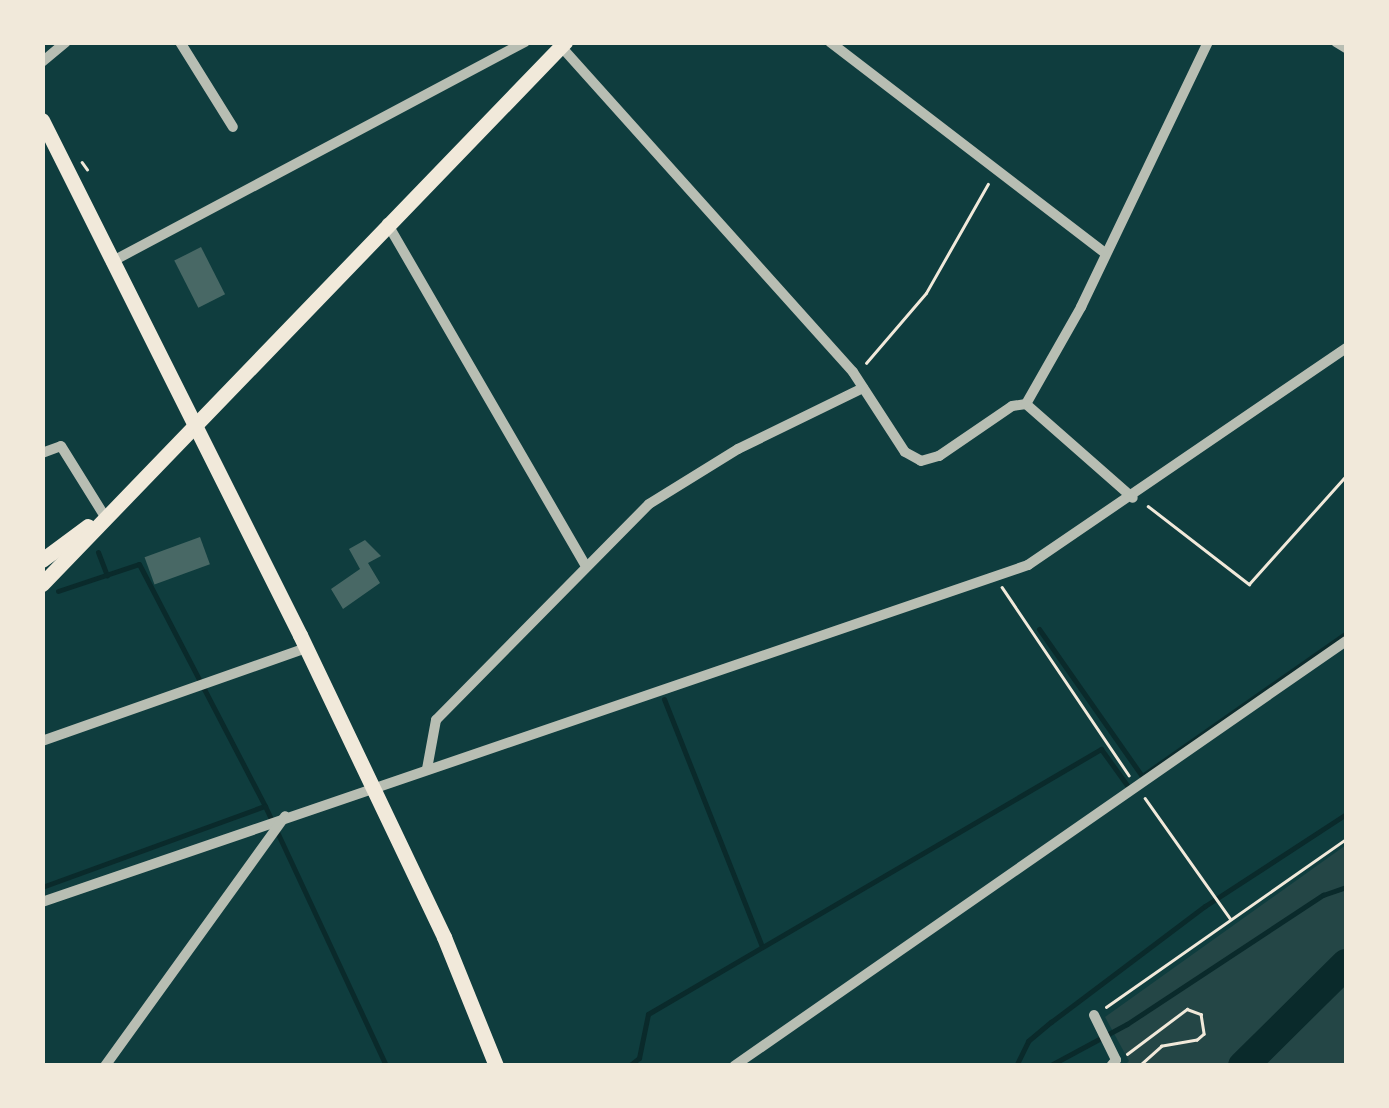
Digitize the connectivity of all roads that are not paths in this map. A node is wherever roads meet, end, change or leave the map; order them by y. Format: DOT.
graph roads {
  1 [pos="66,42"];
  2 [pos="180,42"];
  3 [pos="525,42"];
  4 [pos="830,42"];
  5 [pos="1208,42"];
  6 [pos="1336,42"];
  7 [pos="561,44"];
  8 [pos="1346,48"];
  9 [pos="42,62"];
  10 [pos="42,120"];
  11 [pos="233,127"];
  12 [pos="387,222"];
  13 [pos="1104,252"];
  14 [pos="110,262"];
  15 [pos="1346,348"];
  16 [pos="864,388"];
  17 [pos="1026,404"];
  18 [pos="193,424"];
  19 [pos="42,453"];
  20 [pos="1135,498"];
  21 [pos="104,515"];
  22 [pos="42,560"];
  23 [pos="586,566"];
  24 [pos="42,584"];
  25 [pos="1346,641"];
  26 [pos="306,648"];
  27 [pos="42,741"];
  28 [pos="427,769"];
  29 [pos="370,787"];
  30 [pos="286,816"];
  31 [pos="42,902"];
  32 [pos="1095,1018"];
  33 [pos="1115,1060"];
  34 [pos="105,1066"];
  35 [pos="496,1066"];
  36 [pos="734,1066"];
  1 -- 9 [label="street"];
  2 -- 11 [label="street"];
  3 -- 14 [label="street"];
  4 -- 13 [label="street"];
  5 -- 13 [label="street"];
  6 -- 8 [label="street"];
  7 -- 12 [label="main road"];
  7 -- 16 [label="street"];
  10 -- 14 [label="main road"];
  12 -- 18 [label="main road"];
  12 -- 23 [label="street"];
  13 -- 17 [label="street"];
  14 -- 18 [label="main road"];
  15 -- 20 [label="street"];
  16 -- 17 [label="street"];
  16 -- 23 [label="street"];
  17 -- 20 [label="street"];
  18 -- 21 [label="main road"];
  18 -- 26 [label="main road"];
  19 -- 21 [label="street"];
  20 -- 28 [label="street"];
  21 -- 22 [label="main road"];
  21 -- 24 [label="main road"];
  23 -- 28 [label="street"];
  25 -- 36 [label="street"];
  26 -- 27 [label="street"];
  26 -- 29 [label="main road"];
  28 -- 29 [label="street"];
  29 -- 30 [label="street"];
  29 -- 35 [label="main road"];
  30 -- 31 [label="street"];
  30 -- 34 [label="street"];
  32 -- 33 [label="street"];
}
